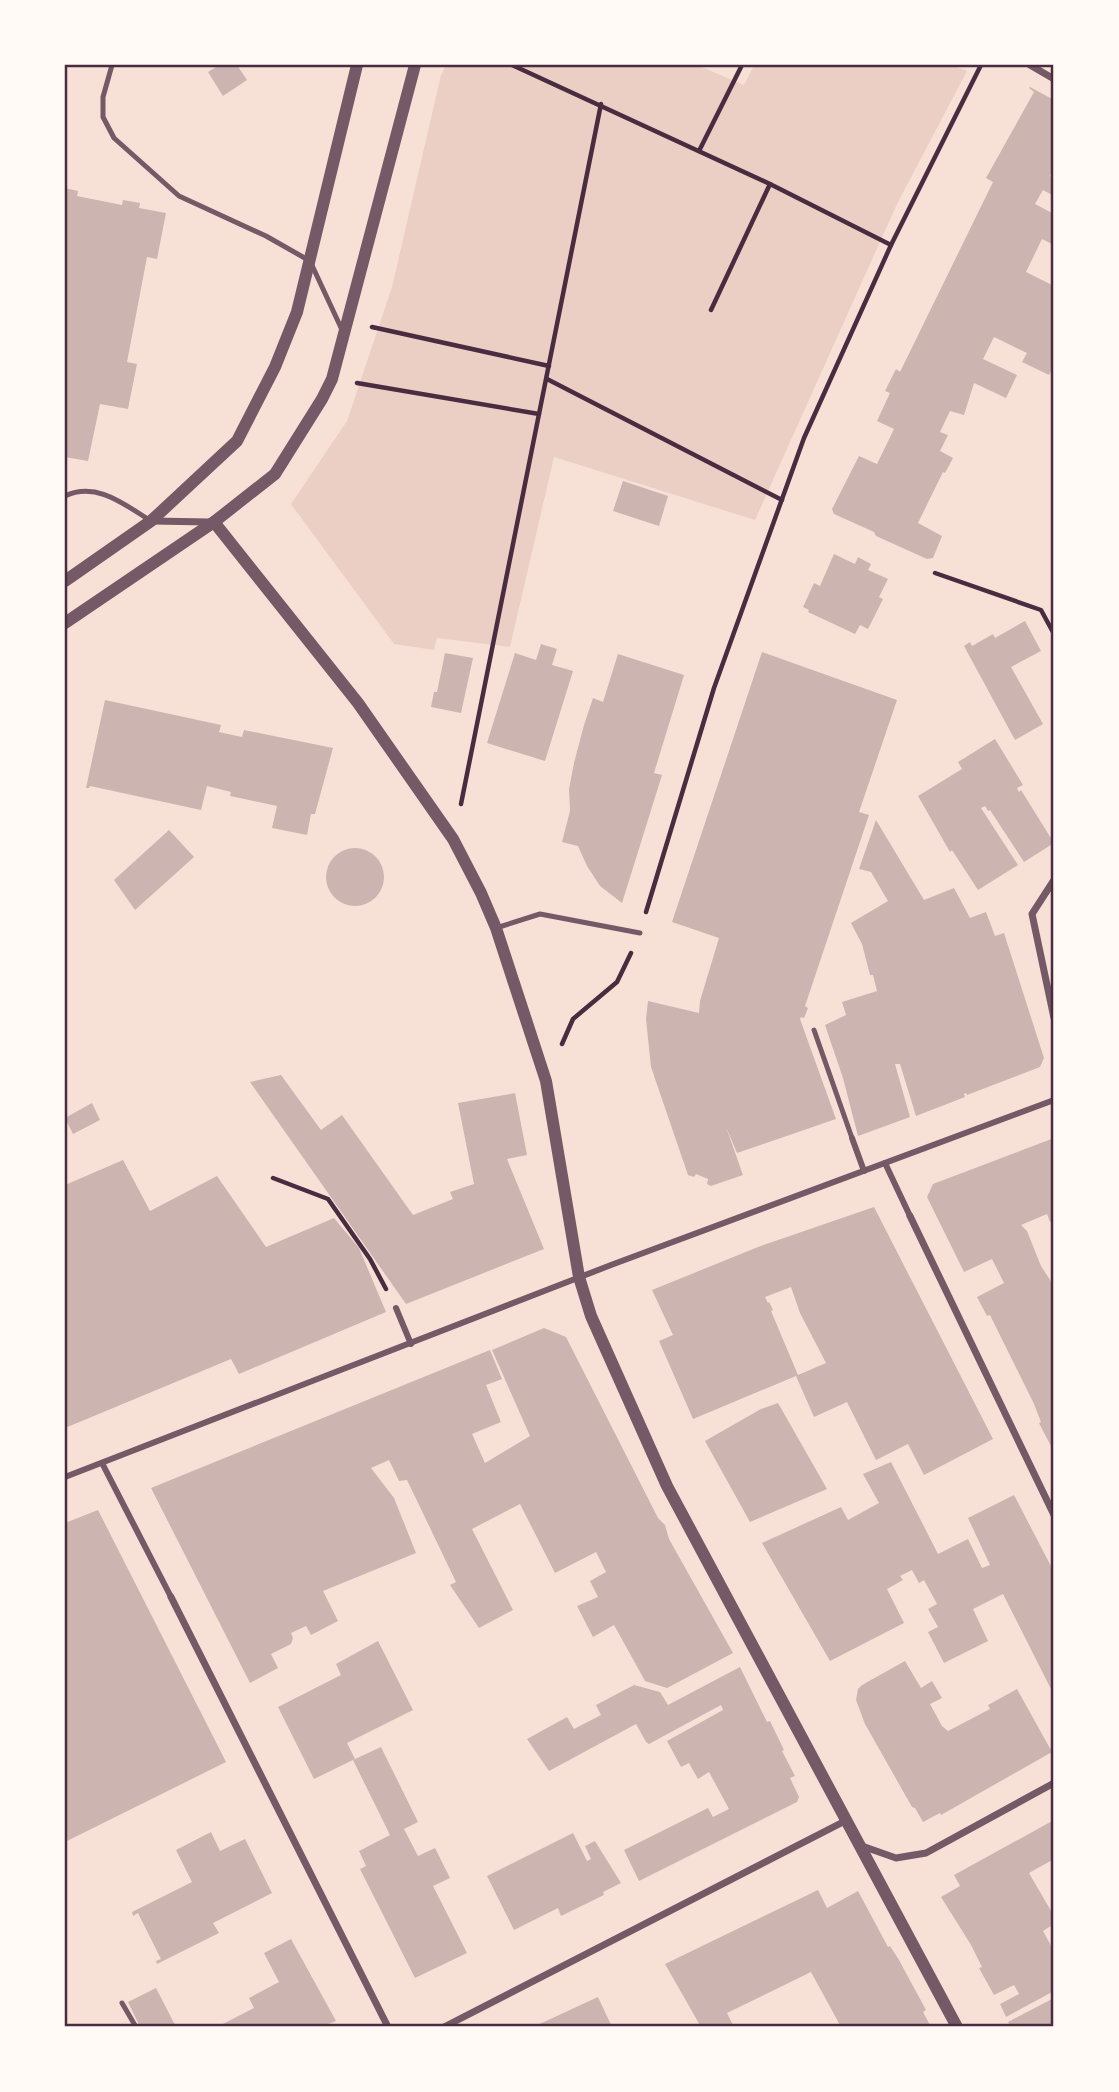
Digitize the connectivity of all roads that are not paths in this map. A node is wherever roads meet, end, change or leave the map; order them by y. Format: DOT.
graph roads {
  1 [pos="112,65"];
  2 [pos="357,65"];
  3 [pos="415,65"];
  4 [pos="1030,65"];
  5 [pos="1054,79"];
  6 [pos="310,261"];
  7 [pos="344,335"];
  8 [pos="65,496"];
  9 [pos="151,521"];
  10 [pos="214,522"];
  11 [pos="65,582"];
  12 [pos="65,623"];
  13 [pos="1054,880"];
  14 [pos="496,928"];
  15 [pos="640,933"];
  16 [pos="1054,1018"];
  17 [pos="814,1030"];
  18 [pos="1054,1100"];
  19 [pos="852,1138"];
  20 [pos="886,1163"];
  21 [pos="864,1171"];
  22 [pos="910,1216"];
  23 [pos="579,1278"];
  24 [pos="396,1308"];
  25 [pos="411,1344"];
  26 [pos="102,1462"];
  27 [pos="65,1477"];
  28 [pos="1054,1515"];
  29 [pos="171,1597"];
  30 [pos="1054,1783"];
  31 [pos="847,1820"];
  32 [pos="862,1846"];
  33 [pos="122,2003"];
  34 [pos="136,2027"];
  35 [pos="388,2027"];
  36 [pos="444,2027"];
  37 [pos="957,2027"];
  1 -- 6 [label="lane"];
  2 -- 6 [label="street"];
  3 -- 7 [label="street"];
  4 -- 5 [label="street"];
  6 -- 7 [label="lane"];
  6 -- 9 [label="street"];
  7 -- 10 [label="street"];
  8 -- 9 [label="lane"];
  9 -- 10 [label="street"];
  9 -- 11 [label="street"];
  10 -- 12 [label="street"];
  10 -- 14 [label="street"];
  13 -- 16 [label="street"];
  14 -- 15 [label="lane"];
  14 -- 23 [label="street"];
  17 -- 19 [label="lane"];
  18 -- 20 [label="street"];
  19 -- 21 [label="street"];
  20 -- 21 [label="street"];
  20 -- 22 [label="street"];
  21 -- 23 [label="street"];
  22 -- 28 [label="street"];
  23 -- 25 [label="street"];
  23 -- 31 [label="street"];
  24 -- 25 [label="street"];
  25 -- 26 [label="street"];
  26 -- 27 [label="street"];
  26 -- 29 [label="street"];
  29 -- 35 [label="street"];
  30 -- 32 [label="street"];
  31 -- 32 [label="street"];
  31 -- 36 [label="street"];
  32 -- 37 [label="street"];
  33 -- 34 [label="lane"];
}
